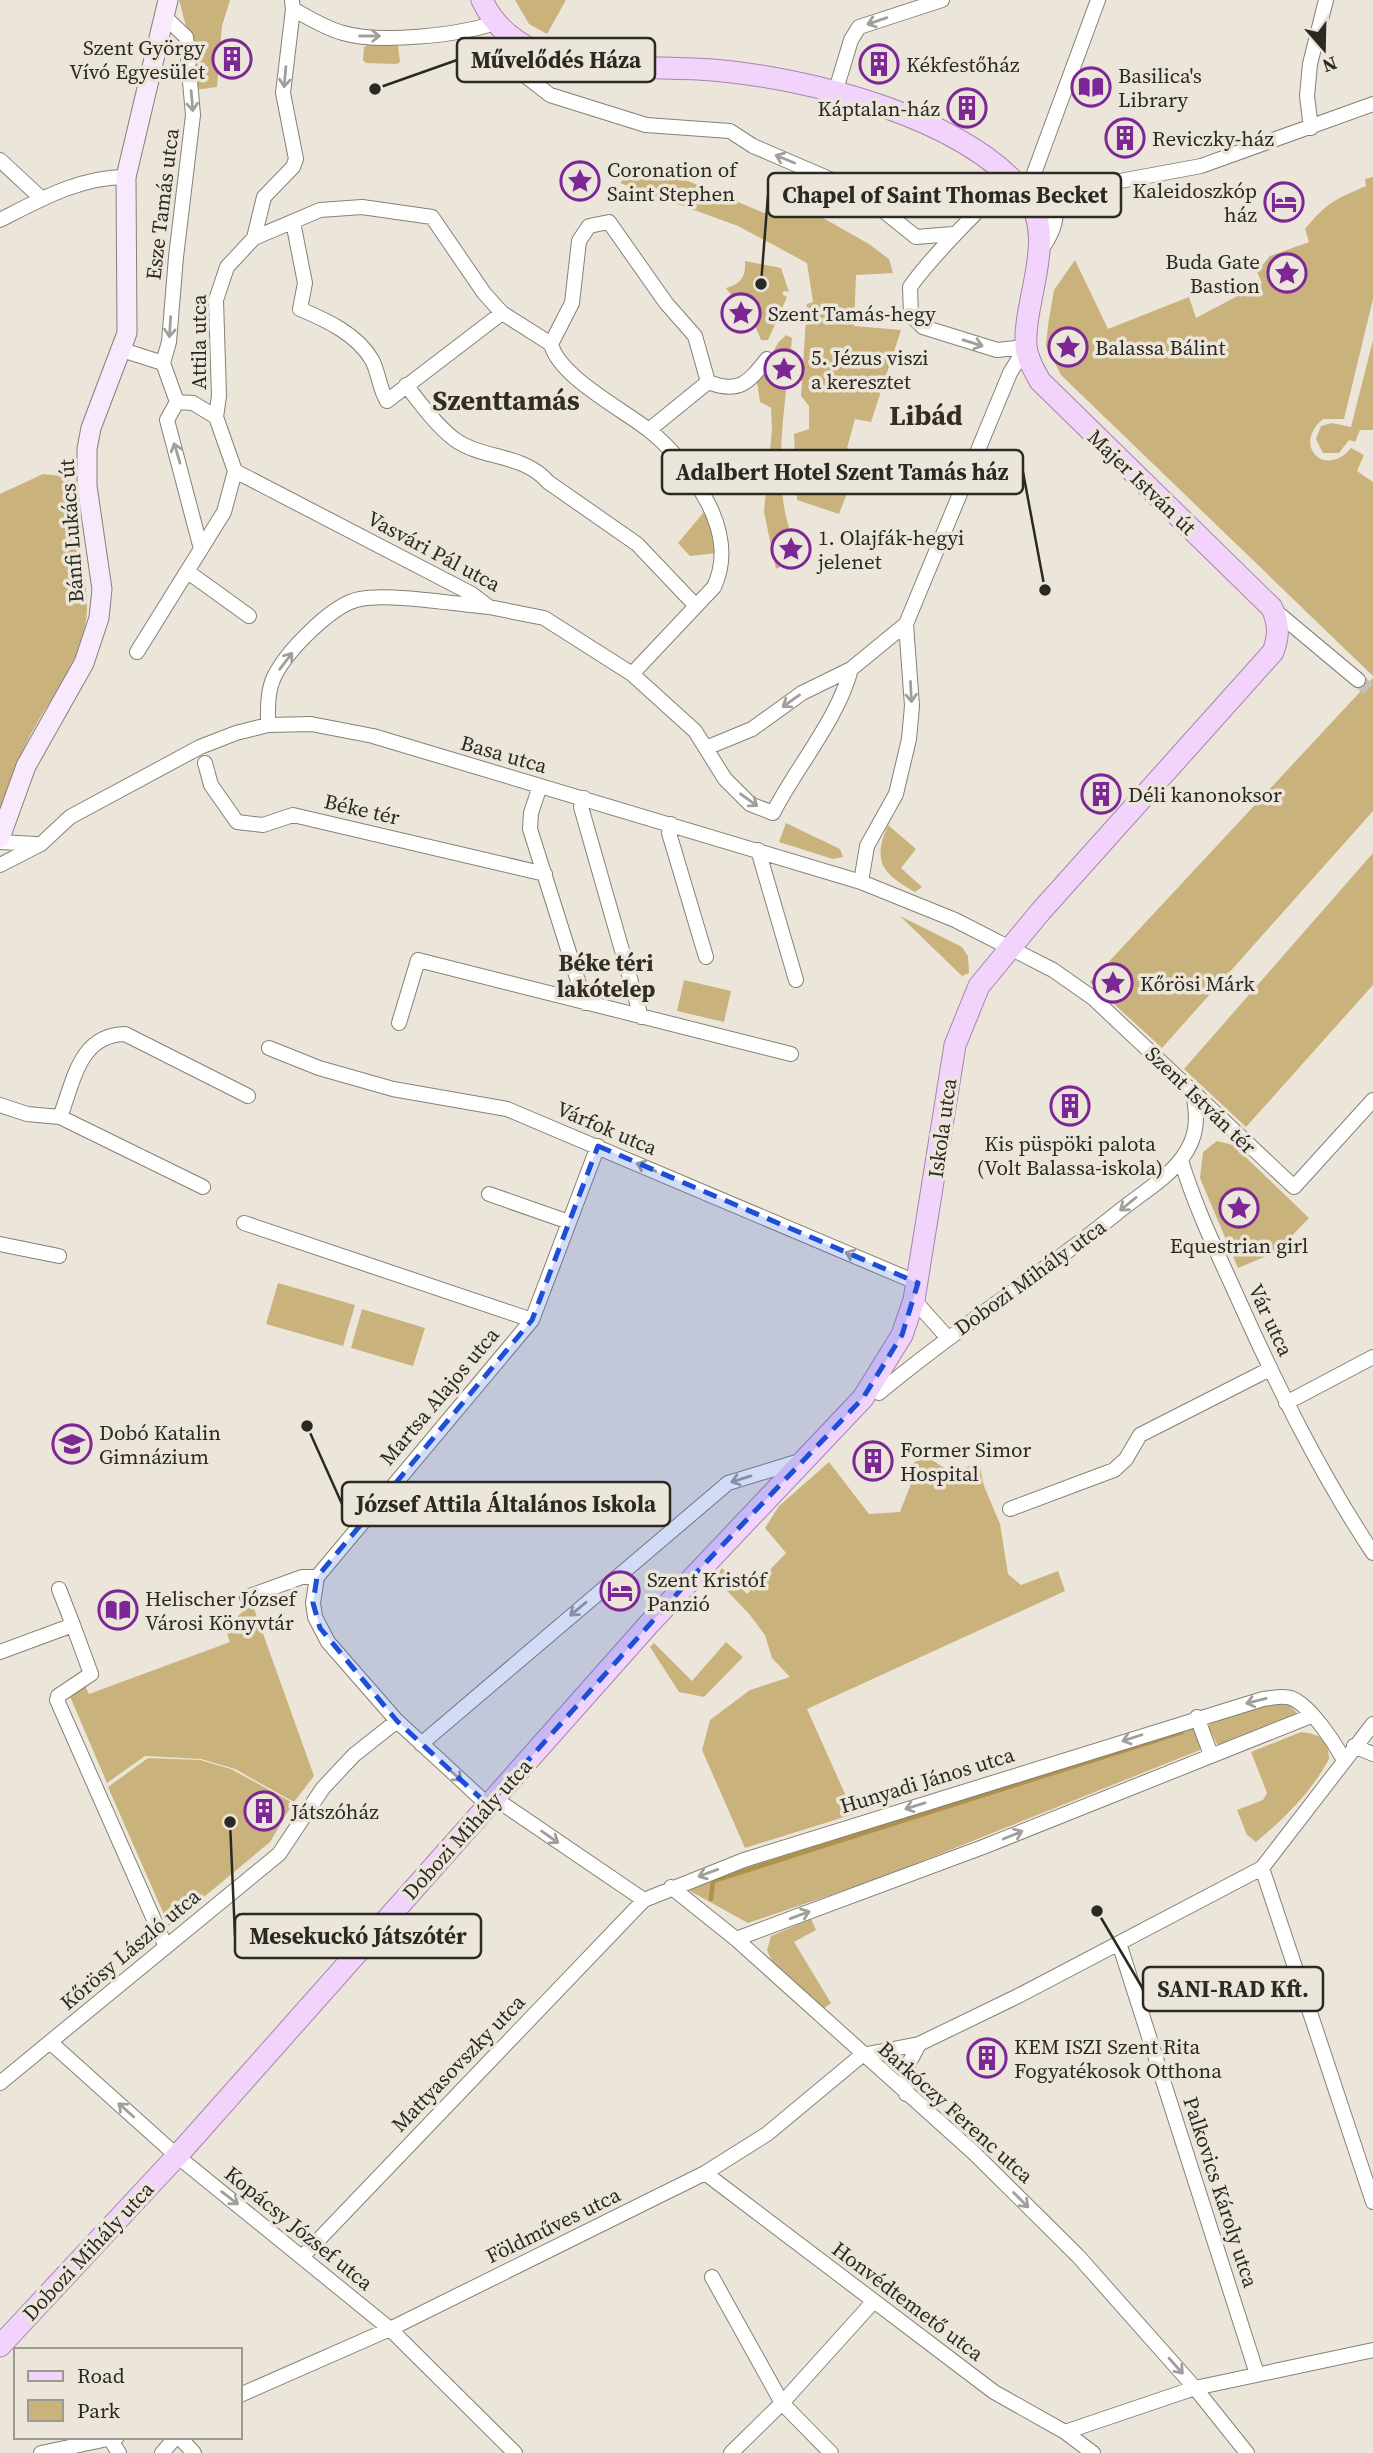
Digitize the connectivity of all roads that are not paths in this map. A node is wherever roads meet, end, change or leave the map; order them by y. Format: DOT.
graph roads {
  1 [pos="482,0"];
  2 [pos="942,0"];
  3 [pos="1098,0"];
  4 [pos="1326,0"];
  5 [pos="292,5"];
  6 [pos="167,9"];
  7 [pos="495,23"];
  8 [pos="518,42"];
  9 [pos="835,93"];
  10 [pos="1373,104"];
  11 [pos="1311,128"];
  12 [pos="0,160"];
  13 [pos="1009,175"];
  14 [pos="126,177"];
  15 [pos="1054,192"];
  16 [pos="1026,195"];
  17 [pos="42,199"];
  18 [pos="0,220"];
  19 [pos="293,222"];
  20 [pos="953,234"];
  21 [pos="254,238"];
  22 [pos="1040,251"];
  23 [pos="502,313"];
  24 [pos="551,344"];
  25 [pos="1026,347"];
  26 [pos="122,350"];
  27 [pos="767,359"];
  28 [pos="163,363"];
  29 [pos="708,382"];
  30 [pos="406,385"];
  31 [pos="177,401"];
  32 [pos="216,417"];
  33 [pos="649,430"];
  34 [pos="236,471"];
  35 [pos="201,549"];
  36 [pos="188,572"];
  37 [pos="696,606"];
  38 [pos="489,607"];
  39 [pos="1272,608"];
  40 [pos="249,616"];
  41 [pos="906,624"];
  42 [pos="137,652"];
  43 [pos="851,669"];
  44 [pos="632,674"];
  45 [pos="1358,680"];
  46 [pos="268,725"];
  47 [pos="706,748"];
  48 [pos="205,763"];
  49 [pos="540,786"];
  50 [pos="584,798"];
  51 [pos="671,824"];
  52 [pos="0,840"];
  53 [pos="41,844"];
  54 [pos="758,850"];
  55 [pos="0,865"];
  56 [pos="545,874"];
  57 [pos="861,882"];
  58 [pos="1010,947"];
  59 [pos="706,957"];
  60 [pos="796,980"];
  61 [pos="585,1003"];
  62 [pos="641,1017"];
  63 [pos="399,1023"];
  64 [pos="269,1048"];
  65 [pos="792,1055"];
  66 [pos="1192,1091"];
  67 [pos="248,1096"];
  68 [pos="1373,1100"];
  69 [pos="0,1105"];
  70 [pos="60,1117"];
  71 [pos="1225,1124"];
  72 [pos="1196,1132"];
  73 [pos="598,1146"];
  74 [pos="1181,1160"];
  75 [pos="204,1187"];
  76 [pos="489,1194"];
  77 [pos="569,1222"];
  78 [pos="244,1223"];
  79 [pos="0,1244"];
  80 [pos="60,1256"];
  81 [pos="916,1292"];
  82 [pos="532,1320"];
  83 [pos="947,1337"];
  84 [pos="1373,1357"];
  85 [pos="1270,1369"];
  86 [pos="879,1393"];
  87 [pos="1286,1403"];
  88 [pos="806,1459"];
  89 [pos="1010,1509"];
  90 [pos="1373,1553"];
  91 [pos="317,1577"];
  92 [pos="59,1589"];
  93 [pos="247,1597"];
  94 [pos="73,1625"];
  95 [pos="0,1652"];
  96 [pos="1311,1716"];
  97 [pos="1197,1717"];
  98 [pos="397,1721"];
  99 [pos="1373,1724"];
  100 [pos="421,1744"];
  101 [pos="1354,1746"];
  102 [pos="1373,1754"];
  103 [pos="1211,1755"];
  104 [pos="1344,1760"];
  105 [pos="491,1802"];
  106 [pos="1262,1868"];
  107 [pos="671,1887"];
  108 [pos="644,1900"];
  109 [pos="736,1939"];
  110 [pos="1119,1943"];
  111 [pos="166,1947"];
  112 [pos="50,2042"];
  113 [pos="919,2044"];
  114 [pos="862,2055"];
  115 [pos="0,2083"];
  116 [pos="906,2094"];
  117 [pos="177,2156"];
  118 [pos="705,2173"];
  119 [pos="1373,2202"];
  120 [pos="303,2256"];
  121 [pos="712,2277"];
  122 [pos="874,2301"];
  123 [pos="390,2329"];
  124 [pos="0,2346"];
  125 [pos="1373,2350"];
  126 [pos="1257,2374"];
  127 [pos="1195,2388"];
  128 [pos="242,2394"];
  129 [pos="782,2403"];
  130 [pos="1065,2432"];
  131 [pos="110,2439"];
  132 [pos="175,2439"];
  133 [pos="179,2439"];
  134 [pos="57,2452"];
  135 [pos="41,2453"];
  136 [pos="162,2453"];
  137 [pos="194,2453"];
  138 [pos="515,2453"];
  139 [pos="731,2453"];
  140 [pos="831,2453"];
  141 [pos="1093,2453"];
  142 [pos="1247,2453"];
  1 -- 7 [label="main road"];
  2 -- 9 [label="street, one-way"];
  3 -- 16 [label="street"];
  4 -- 11 [label="street"];
  5 -- 7 [label="street, one-way"];
  5 -- 21 [label="street, one-way"];
  6 -- 14 [label="main road, Bánfi Lukács út"];
  6 -- 28 [label="street, Esze Tamás utca, one-way"];
  7 -- 8 [label="main road"];
  8 -- 9 [label="main road"];
  20 -- 8 [label="street, one-way"];
  9 -- 13 [label="main road"];
  10 -- 11 [label="street"];
  11 -- 15 [label="street"];
  12 -- 17 [label="street"];
  13 -- 16 [label="main road"];
  13 -- 20 [label="street"];
  14 -- 17 [label="street"];
  14 -- 26 [label="main road, Bánfi Lukács út"];
  15 -- 16 [label="street"];
  15 -- 22 [label="street"];
  16 -- 22 [label="main road"];
  17 -- 18 [label="street"];
  19 -- 21 [label="street, Attila utca"];
  19 -- 23 [label="street, Attila utca"];
  19 -- 30 [label="street"];
  20 -- 25 [label="street, one-way"];
  21 -- 32 [label="street, Attila utca"];
  22 -- 25 [label="main road"];
  23 -- 24 [label="street"];
  23 -- 30 [label="street"];
  24 -- 29 [label="street"];
  24 -- 33 [label="street"];
  25 -- 39 [label="main road, Majer István út"];
  25 -- 41 [label="street"];
  26 -- 28 [label="street"];
  26 -- 52 [label="main road, Bánfi Lukács út"];
  27 -- 29 [label="street"];
  28 -- 31 [label="street"];
  29 -- 33 [label="street"];
  30 -- 37 [label="street"];
  31 -- 32 [label="street"];
  35 -- 31 [label="street, one-way"];
  32 -- 34 [label="street, Attila utca"];
  33 -- 37 [label="street"];
  34 -- 35 [label="street"];
  34 -- 38 [label="street, Vasvári Pál utca"];
  35 -- 36 [label="street"];
  36 -- 40 [label="street"];
  36 -- 42 [label="street"];
  37 -- 44 [label="street"];
  38 -- 44 [label="street, Vasvári Pál utca"];
  46 -- 38 [label="street, one-way"];
  39 -- 45 [label="street"];
  39 -- 58 [label="main road"];
  41 -- 43 [label="street"];
  41 -- 57 [label="street, one-way"];
  43 -- 47 [label="street, one-way"];
  47 -- 43 [label="street, Vasvári Pál utca, one-way"];
  44 -- 47 [label="street, Vasvári Pál utca"];
  46 -- 49 [label="street, Basa utca"];
  46 -- 53 [label="street, Basa utca"];
  48 -- 56 [label="street, Béke tér"];
  49 -- 50 [label="street, Basa utca"];
  49 -- 56 [label="street"];
  50 -- 51 [label="street, Basa utca"];
  50 -- 62 [label="street"];
  51 -- 54 [label="street, Basa utca"];
  51 -- 59 [label="street"];
  52 -- 53 [label="street"];
  53 -- 55 [label="street, Basa utca"];
  54 -- 57 [label="street, Basa utca"];
  54 -- 60 [label="street"];
  56 -- 61 [label="street"];
  57 -- 58 [label="street, Basa utca"];
  58 -- 66 [label="street, Szent István tér"];
  58 -- 81 [label="main road, Iskola utca"];
  61 -- 62 [label="street"];
  61 -- 63 [label="street"];
  62 -- 65 [label="street"];
  64 -- 73 [label="street, Várfok utca"];
  66 -- 71 [label="street, Szent István tér"];
  66 -- 72 [label="street"];
  67 -- 70 [label="street"];
  68 -- 71 [label="street, Szent István tér"];
  69 -- 70 [label="street"];
  70 -- 75 [label="street"];
  71 -- 72 [label="street"];
  72 -- 74 [label="street"];
  73 -- 77 [label="street, Martsa Alajos utca"];
  81 -- 73 [label="street, Várfok utca, one-way"];
  74 -- 83 [label="street, Dobozi Mihály utca, one-way"];
  74 -- 85 [label="street, Vár utca"];
  76 -- 77 [label="street"];
  77 -- 82 [label="street, Martsa Alajos utca"];
  78 -- 82 [label="street"];
  79 -- 80 [label="street"];
  81 -- 83 [label="street"];
  81 -- 88 [label="main road, Dobozi Mihály utca"];
  82 -- 91 [label="street, Martsa Alajos utca"];
  83 -- 86 [label="street, Dobozi Mihály utca"];
  84 -- 87 [label="street"];
  85 -- 87 [label="street, Vár utca"];
  85 -- 89 [label="street"];
  87 -- 90 [label="street, Vár utca"];
  88 -- 100 [label="street, one-way"];
  88 -- 105 [label="main road, Dobozi Mihály utca"];
  91 -- 93 [label="street"];
  91 -- 98 [label="street"];
  92 -- 94 [label="street"];
  94 -- 95 [label="street"];
  94 -- 111 [label="street"];
  96 -- 97 [label="street, Hunyadi János utca, one-way"];
  96 -- 103 [label="street"];
  96 -- 104 [label="street, Hunyadi János utca"];
  97 -- 103 [label="street"];
  97 -- 107 [label="street, Hunyadi János utca, one-way"];
  98 -- 100 [label="street"];
  98 -- 111 [label="street, Kőrösy László utca"];
  99 -- 101 [label="street"];
  100 -- 105 [label="street, one-way"];
  101 -- 102 [label="street"];
  101 -- 104 [label="street"];
  109 -- 103 [label="street, one-way"];
  104 -- 106 [label="street"];
  105 -- 108 [label="street, one-way"];
  105 -- 117 [label="main road, Dobozi Mihály utca"];
  106 -- 110 [label="street"];
  106 -- 119 [label="street"];
  107 -- 108 [label="street, Hunyadi János utca"];
  107 -- 109 [label="street, Barkóczy Ferenc utca"];
  108 -- 120 [label="street, Mattyasovszky utca"];
  109 -- 114 [label="street, Barkóczy Ferenc utca"];
  110 -- 113 [label="street"];
  110 -- 126 [label="street, Palkovics Károly utca"];
  111 -- 112 [label="street, Kőrösy László utca"];
  112 -- 115 [label="street, Kőrösy László utca"];
  117 -- 112 [label="street, Kopácsy József utca, one-way"];
  113 -- 114 [label="street"];
  113 -- 116 [label="street"];
  114 -- 116 [label="street, Barkóczy Ferenc utca"];
  114 -- 118 [label="street, Földműves utca"];
  116 -- 127 [label="street, Barkóczy Ferenc utca, one-way"];
  117 -- 120 [label="street, Kopácsy József utca, one-way"];
  117 -- 124 [label="main road, Dobozi Mihály utca"];
  118 -- 122 [label="street, Honvédtemető utca"];
  118 -- 123 [label="street, Földműves utca"];
  120 -- 123 [label="street, Kopácsy József utca"];
  121 -- 129 [label="street"];
  122 -- 129 [label="street"];
  122 -- 130 [label="street, Honvédtemető utca"];
  123 -- 128 [label="street, Földműves utca"];
  123 -- 138 [label="street, Kopácsy József utca"];
  125 -- 126 [label="street"];
  126 -- 127 [label="street"];
  127 -- 130 [label="street"];
  127 -- 142 [label="street, Barkóczy Ferenc utca"];
  129 -- 139 [label="street"];
  129 -- 140 [label="street"];
  130 -- 141 [label="street, Honvédtemető utca"];
  131 -- 134 [label="street"];
  132 -- 136 [label="street"];
  133 -- 137 [label="street"];
  134 -- 135 [label="street"];
}
